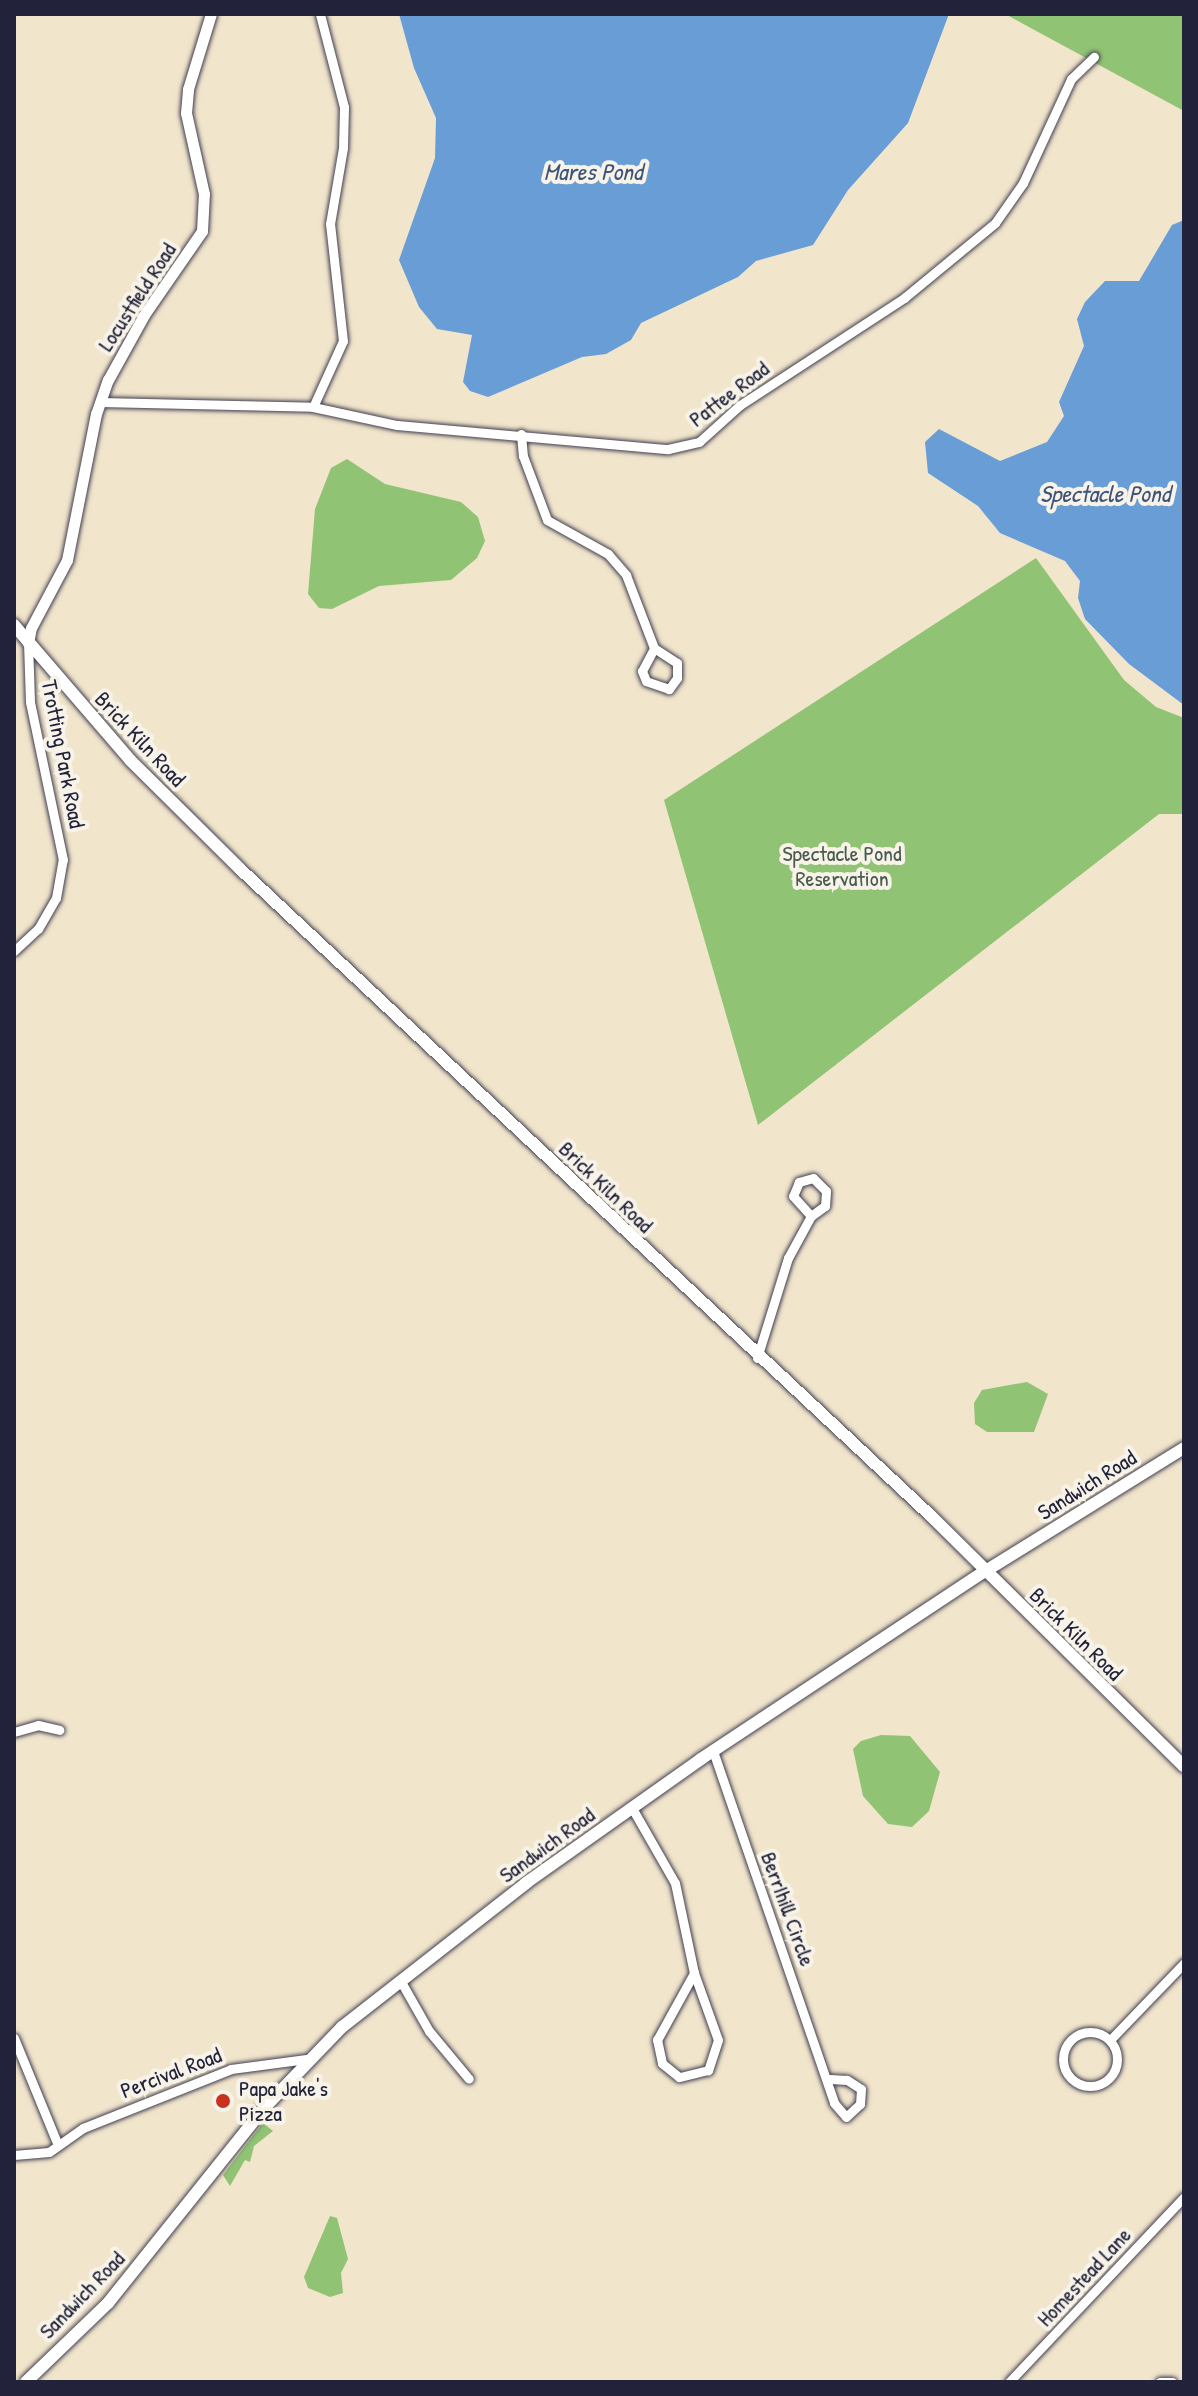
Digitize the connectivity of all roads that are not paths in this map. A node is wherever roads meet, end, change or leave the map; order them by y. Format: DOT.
graph roads {
  1 [pos="211,14"];
  2 [pos="320,14"];
  3 [pos="1094,57"];
  4 [pos="100,402"];
  5 [pos="313,407"];
  6 [pos="521,434"];
  7 [pos="14,625"];
  8 [pos="28,643"];
  9 [pos="654,648"];
  10 [pos="14,951"];
  11 [pos="811,1216"];
  12 [pos="757,1358"];
  13 [pos="1184,1448"];
  14 [pos="984,1572"];
  15 [pos="59,1730"];
  16 [pos="14,1732"];
  17 [pos="713,1751"];
  18 [pos="1184,1766"];
  19 [pos="632,1808"];
  20 [pos="1184,1963"];
  21 [pos="694,1973"];
  22 [pos="400,1980"];
  23 [pos="14,2038"];
  24 [pos="1110,2040"];
  25 [pos="306,2059"];
  26 [pos="469,2079"];
  27 [pos="830,2079"];
  28 [pos="57,2143"];
  29 [pos="14,2155"];
  30 [pos="1184,2197"];
  31 [pos="26,2382"];
  32 [pos="1009,2382"];
  33 [pos="1160,2382"];
  34 [pos="1172,2382"];
  1 -- 4 [label="street, Locustfield Road"];
  2 -- 5 [label="street"];
  3 -- 6 [label="street, Pattee Road"];
  4 -- 5 [label="street, Pattee Road"];
  4 -- 8 [label="street, Locustfield Road"];
  5 -- 6 [label="street, Pattee Road"];
  6 -- 9 [label="street"];
  7 -- 8 [label="main road, Brick Kiln Road"];
  8 -- 10 [label="street, Trotting Park Road"];
  8 -- 12 [label="main road, Brick Kiln Road"];
  9 -- 9 [label="street"];
  11 -- 12 [label="street"];
  12 -- 14 [label="main road, Brick Kiln Road"];
  13 -- 14 [label="main road, Sandwich Road"];
  14 -- 17 [label="main road, Sandwich Road"];
  14 -- 18 [label="main road, Brick Kiln Road"];
  15 -- 16 [label="street"];
  17 -- 19 [label="main road, Sandwich Road"];
  17 -- 27 [label="street, BerrIhill Circle"];
  19 -- 21 [label="street"];
  19 -- 22 [label="main road, Sandwich Road"];
  20 -- 24 [label="street"];
  21 -- 21 [label="street"];
  22 -- 25 [label="main road, Sandwich Road"];
  22 -- 26 [label="street"];
  23 -- 28 [label="street"];
  24 -- 24 [label="street"];
  25 -- 28 [label="street, Percival Road"];
  25 -- 31 [label="main road, Sandwich Road"];
  28 -- 29 [label="street, Percival Road"];
  30 -- 32 [label="street, Homestead Lane"];
  33 -- 34 [label="street"];
}
